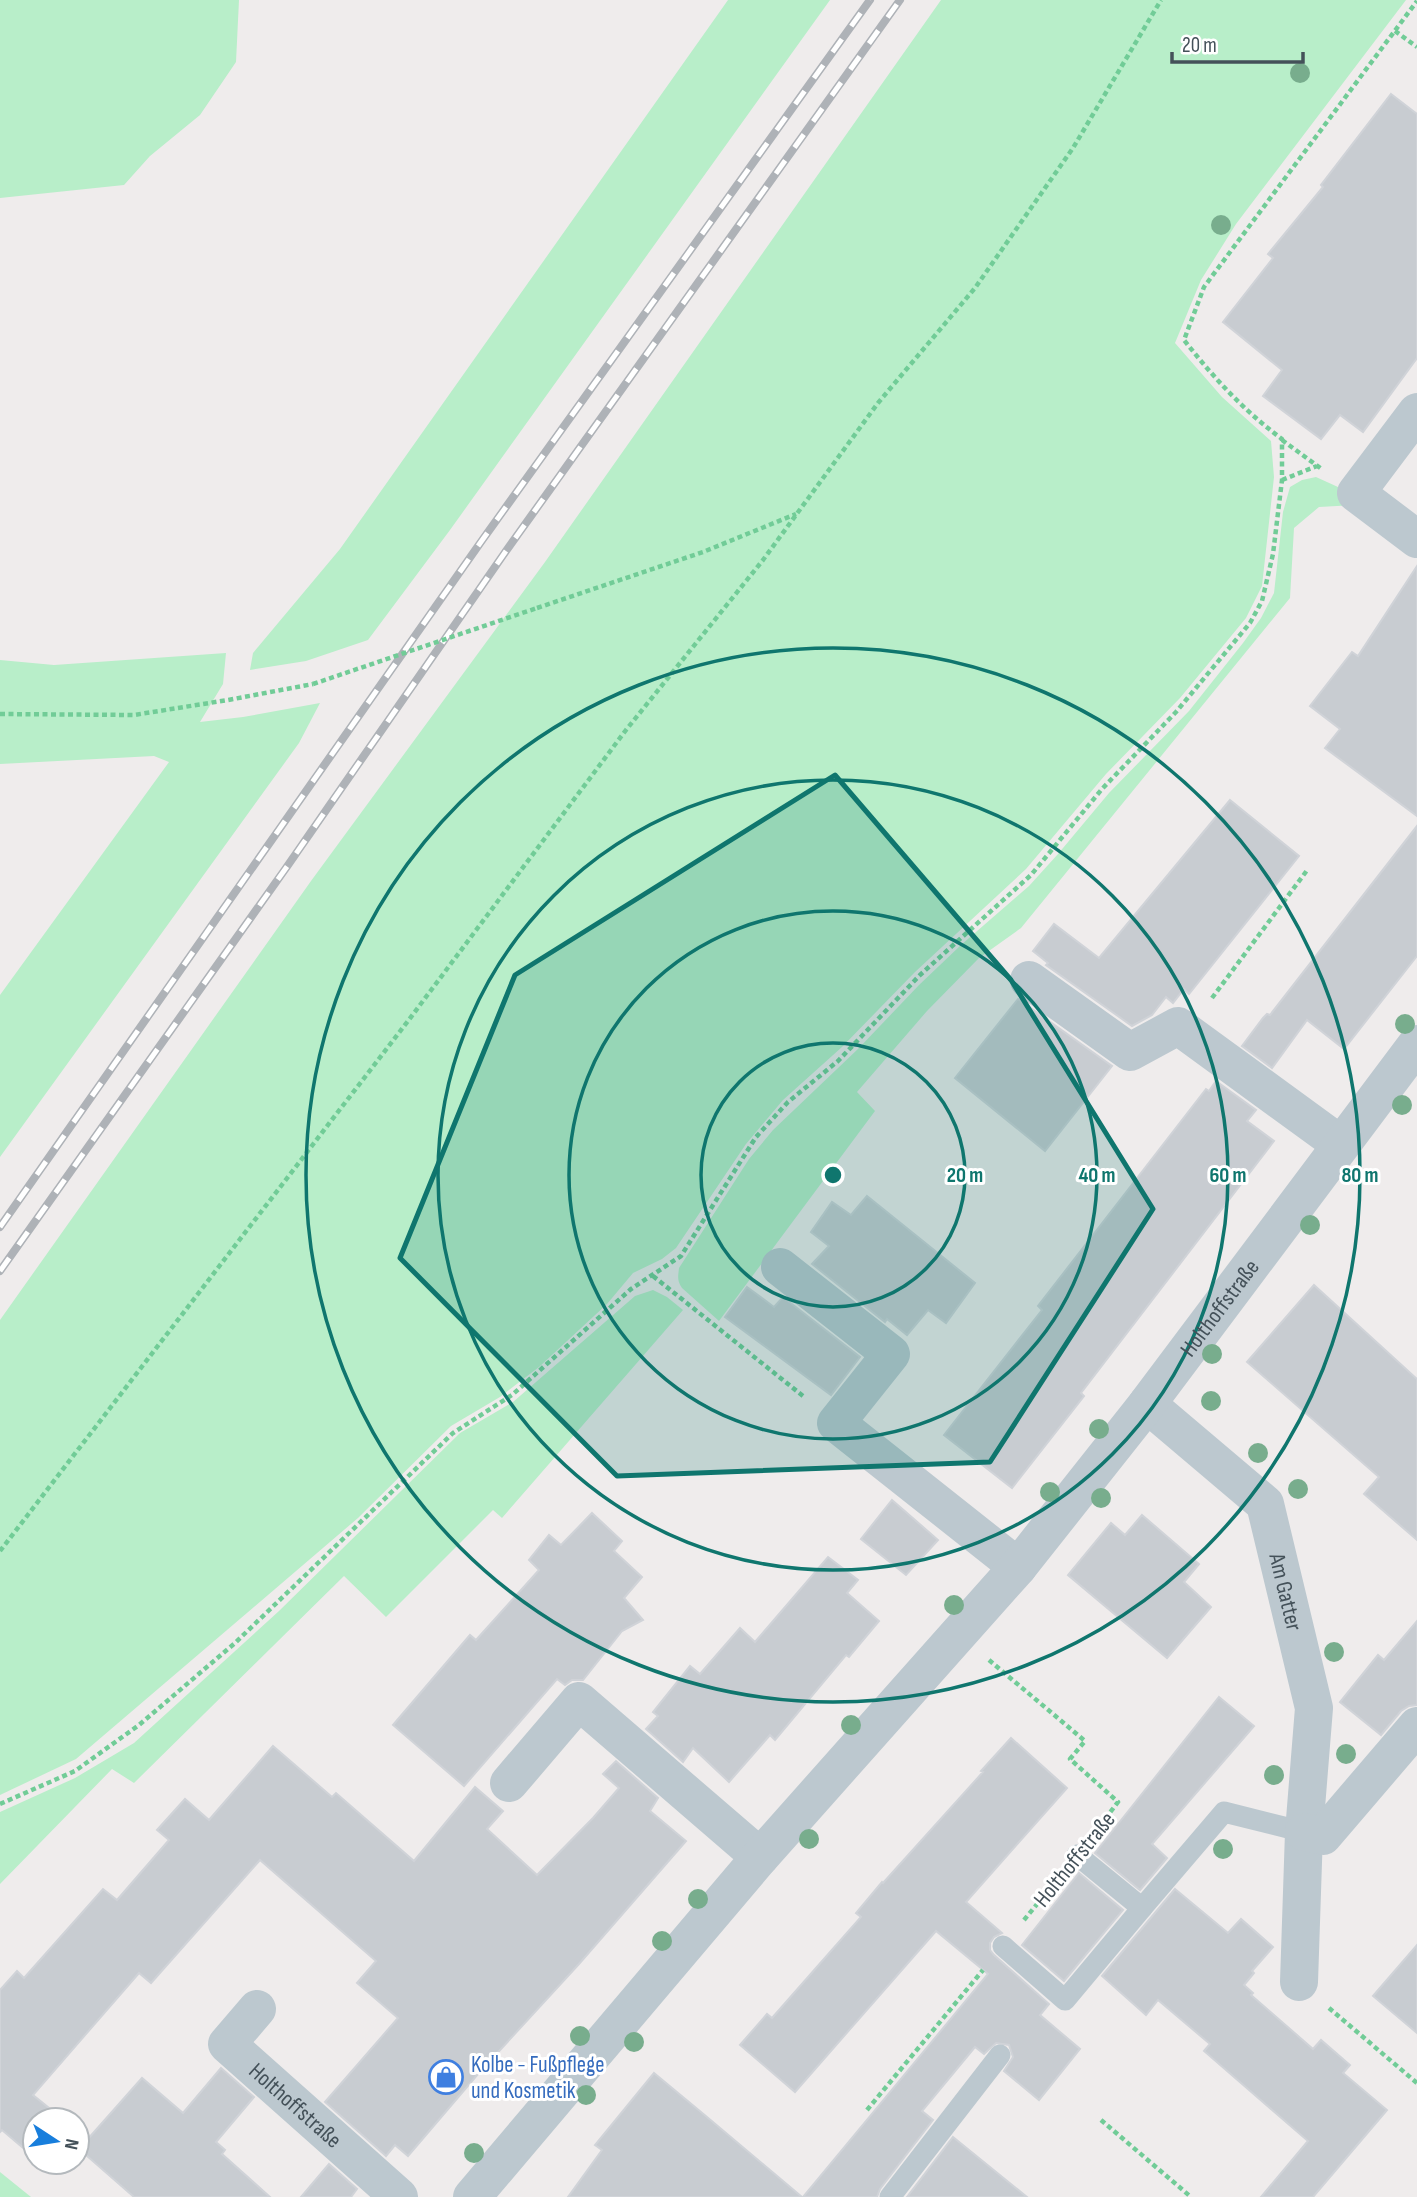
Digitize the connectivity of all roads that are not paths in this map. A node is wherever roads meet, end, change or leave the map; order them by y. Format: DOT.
graph roads {
  1 [pos="1417,412"];
  2 [pos="1417,539"];
  3 [pos="1030,979"];
  4 [pos="1417,1044"];
  5 [pos="1340,1144"];
  6 [pos="779,1267"];
  7 [pos="1147,1404"];
  8 [pos="1018,1567"];
  9 [pos="1417,1726"];
  10 [pos="509,1783"];
  11 [pos="1304,1832"];
  12 [pos="1077,1855"];
  13 [pos="760,1857"];
  14 [pos="1142,1908"];
  15 [pos="1003,1946"];
  16 [pos="1299,1982"];
  17 [pos="257,2009"];
  18 [pos="1000,2054"];
  19 [pos="399,2197"];
  20 [pos="472,2197"];
  21 [pos="890,2197"];
  1 -- 2 [label="street"];
  3 -- 5 [label="street"];
  4 -- 5 [label="street, Holthoffstraße"];
  5 -- 7 [label="street, Holthoffstraße"];
  6 -- 8 [label="street"];
  7 -- 8 [label="street, Holthoffstraße"];
  7 -- 11 [label="street, Am Gatter"];
  8 -- 13 [label="street, Holthoffstraße"];
  9 -- 11 [label="street"];
  10 -- 13 [label="street"];
  11 -- 14 [label="lane"];
  11 -- 16 [label="street, Am Gatter"];
  12 -- 14 [label="lane"];
  13 -- 20 [label="street, Holthoffstraße"];
  14 -- 15 [label="lane"];
  17 -- 19 [label="street, Holthoffstraße"];
  18 -- 21 [label="lane"];
}
